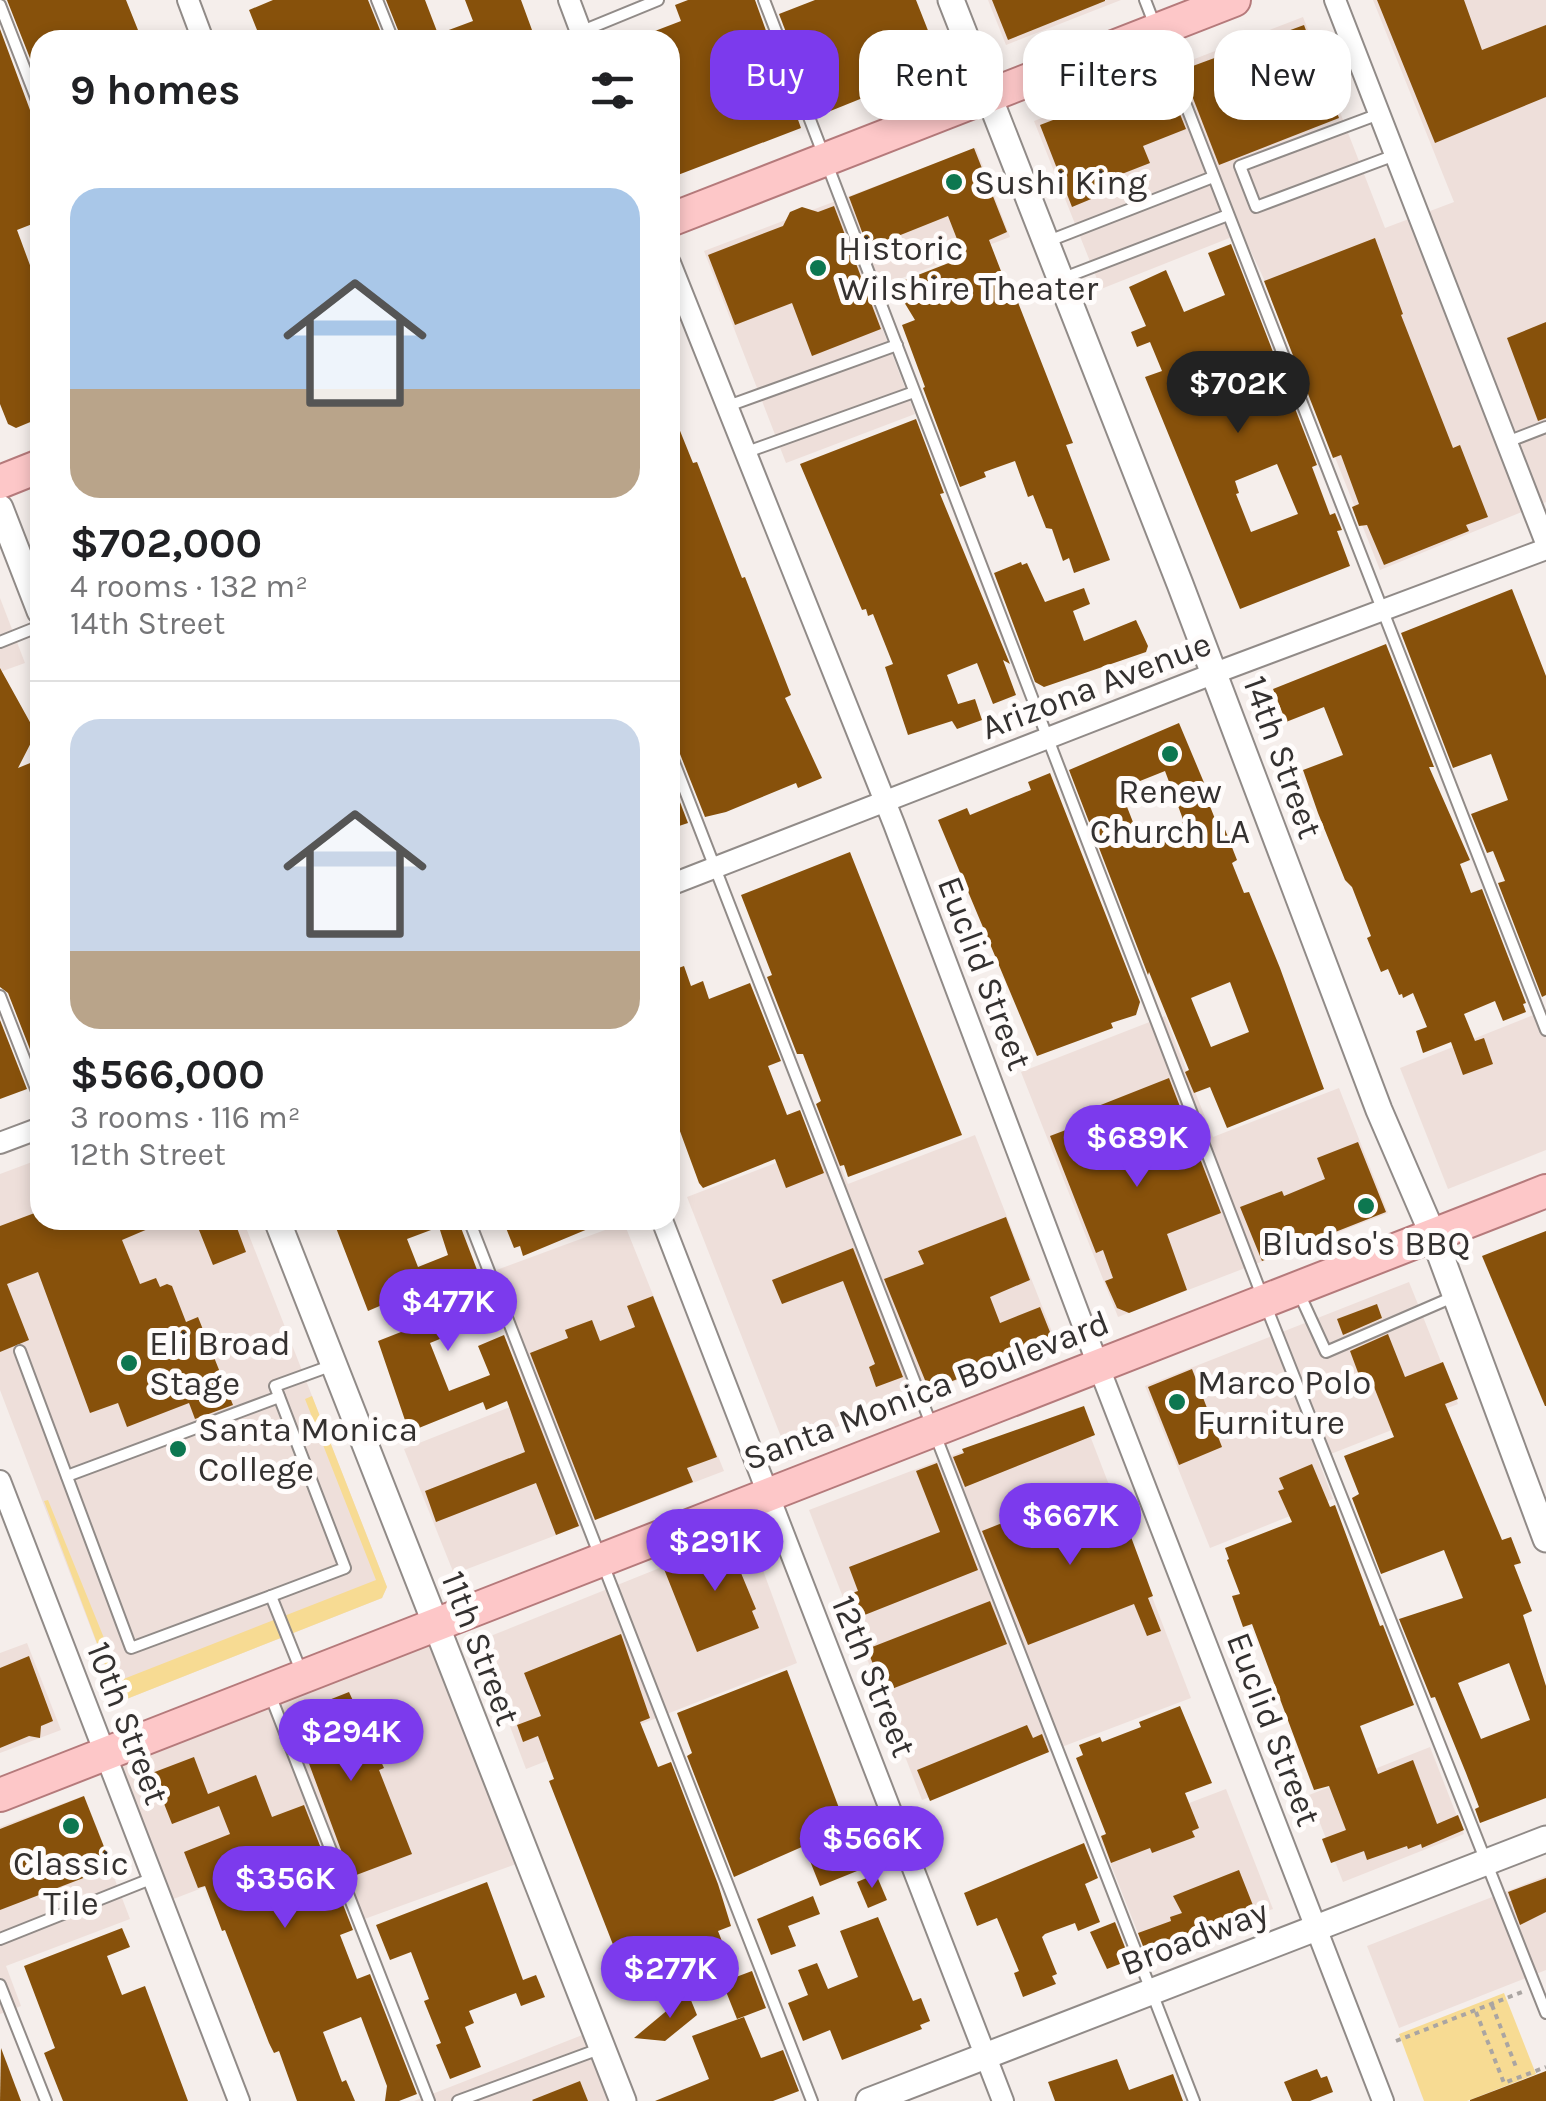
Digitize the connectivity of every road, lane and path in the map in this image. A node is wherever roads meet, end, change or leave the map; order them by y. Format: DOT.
graph roads {
  1 [pos="188,0"];
  2 [pos="377,0"];
  3 [pos="568,0"];
  4 [pos="658,0"];
  5 [pos="764,0"];
  6 [pos="951,0"];
  7 [pos="1234,0"];
  8 [pos="1335,0"];
  9 [pos="0,5"];
  10 [pos="1150,15"];
  11 [pos="199,30"];
  12 [pos="389,30"];
  13 [pos="580,30"];
  14 [pos="595,30"];
  15 [pos="963,30"];
  16 [pos="30,82"];
  17 [pos="1003,88"];
  18 [pos="1379,114"];
  19 [pos="926,120"];
  20 [pos="997,120"];
  21 [pos="1395,155"];
  22 [pos="826,159"];
  23 [pos="1213,177"];
  24 [pos="1228,215"];
  25 [pos="680,216"];
  26 [pos="1045,243"];
  27 [pos="1060,280"];
  28 [pos="680,288"];
  29 [pos="897,344"];
  30 [pos="914,392"];
  31 [pos="727,407"];
  32 [pos="1546,426"];
  33 [pos="1507,442"];
  34 [pos="747,452"];
  35 [pos="30,470"];
  36 [pos="0,482"];
  37 [pos="0,508"];
  38 [pos="1546,546"];
  39 [pos="30,586"];
  40 [pos="1383,611"];
  41 [pos="30,630"];
  42 [pos="0,642"];
  43 [pos="1215,673"];
  44 [pos="1049,738"];
  45 [pos="680,778"];
  46 [pos="886,802"];
  47 [pos="715,868"];
  48 [pos="680,881"];
  49 [pos="0,996"];
  50 [pos="1546,1030"];
  51 [pos="30,1073"];
  52 [pos="30,1132"];
  53 [pos="0,1143"];
  54 [pos="1546,1191"];
  55 [pos="281,1230"];
  56 [pos="473,1230"];
  57 [pos="666,1230"];
  58 [pos="1433,1235"];
  59 [pos="1297,1288"];
  60 [pos="1456,1296"];
  61 [pos="1264,1301"];
  62 [pos="20,1351"];
  63 [pos="335,1365"];
  64 [pos="1098,1366"];
  65 [pos="279,1398"];
  66 [pos="933,1429"];
  67 [pos="67,1476"];
  68 [pos="0,1481"];
  69 [pos="767,1496"];
  70 [pos="1546,1539"];
  71 [pos="601,1559"];
  72 [pos="271,1596"];
  73 [pos="435,1624"];
  74 [pos="303,1677"];
  75 [pos="269,1690"];
  76 [pos="105,1754"];
  77 [pos="0,1794"];
  78 [pos="1546,1839"];
  79 [pos="1486,1862"];
  80 [pos="153,1878"];
  81 [pos="1316,1927"];
  82 [pos="0,1939"];
  83 [pos="0,1986"];
  84 [pos="1536,1986"];
  85 [pos="1152,1992"];
  86 [pos="1492,2005"];
  87 [pos="1476,2012"];
  88 [pos="1546,2014"];
  89 [pos="1396,2041"];
  90 [pos="602,2048"];
  91 [pos="986,2056"];
  92 [pos="1516,2067"];
  93 [pos="1546,2067"];
  94 [pos="46,2101"];
  95 [pos="239,2101"];
  96 [pos="429,2101"];
  97 [pos="458,2101"];
  98 [pos="623,2101"];
  99 [pos="812,2101"];
  100 [pos="869,2101"];
  101 [pos="1003,2101"];
  102 [pos="1194,2101"];
  103 [pos="1383,2101"];
  1 -- 11 [label="street"];
  2 -- 12 [label="lane"];
  3 -- 13 [label="street"];
  4 -- 14 [label="lane"];
  5 -- 22 [label="lane"];
  6 -- 15 [label="street, 14th Street"];
  7 -- 10 [label="main road"];
  8 -- 18 [label="street"];
  9 -- 16 [label="lane"];
  10 -- 17 [label="main road"];
  10 -- 23 [label="lane"];
  18 -- 21 [label="street"];
  18 -- 21 [label="lane"];
  19 -- 22 [label="main road"];
  20 -- 26 [label="street, 14th Street"];
  21 -- 33 [label="street"];
  22 -- 25 [label="main road"];
  22 -- 29 [label="lane"];
  23 -- 24 [label="lane"];
  23 -- 26 [label="lane"];
  24 -- 27 [label="lane"];
  24 -- 40 [label="lane"];
  26 -- 27 [label="street, 14th Street"];
  27 -- 43 [label="street, 14th Street"];
  28 -- 31 [label="street, Euclid Street"];
  29 -- 30 [label="lane"];
  29 -- 31 [label="lane"];
  30 -- 34 [label="lane"];
  30 -- 44 [label="lane"];
  31 -- 34 [label="street, Euclid Street"];
  32 -- 33 [label="lane"];
  33 -- 38 [label="street"];
  34 -- 46 [label="street, Euclid Street"];
  35 -- 36 [label="main road"];
  37 -- 39 [label="street"];
  38 -- 40 [label="street, Arizona Avenue"];
  40 -- 43 [label="street, Arizona Avenue"];
  40 -- 50 [label="lane"];
  41 -- 42 [label="lane"];
  43 -- 44 [label="street, Arizona Avenue"];
  43 -- 58 [label="street, 14th Street"];
  44 -- 46 [label="street, Arizona Avenue"];
  44 -- 61 [label="lane"];
  45 -- 47 [label="lane"];
  46 -- 47 [label="street, Arizona Avenue"];
  46 -- 64 [label="street, Euclid Street"];
  47 -- 48 [label="street, Arizona Avenue"];
  47 -- 66 [label="lane"];
  49 -- 51 [label="lane"];
  52 -- 53 [label="street"];
  54 -- 58 [label="main road, Santa Monica Boulevard"];
  55 -- 63 [label="street, 11th Street"];
  56 -- 71 [label="lane"];
  57 -- 69 [label="street, 12th Street"];
  58 -- 59 [label="main road, Santa Monica Boulevard"];
  58 -- 60 [label="street, 14th Street"];
  59 -- 60 [label="lane"];
  59 -- 61 [label="main road, Santa Monica Boulevard"];
  60 -- 70 [label="street, 14th Street"];
  61 -- 64 [label="main road, Santa Monica Boulevard"];
  61 -- 79 [label="lane"];
  62 -- 67 [label="lane"];
  63 -- 65 [label="lane"];
  63 -- 73 [label="street, 11th Street"];
  64 -- 66 [label="main road, Santa Monica Boulevard"];
  64 -- 81 [label="street, Euclid Street"];
  65 -- 67 [label="lane"];
  65 -- 72 [label="lane"];
  66 -- 69 [label="main road, Santa Monica Boulevard"];
  66 -- 85 [label="lane"];
  67 -- 72 [label="lane"];
  68 -- 76 [label="street, 10th Street"];
  69 -- 71 [label="main road, Santa Monica Boulevard"];
  69 -- 91 [label="street, 12th Street"];
  71 -- 73 [label="main road, Santa Monica Boulevard"];
  71 -- 99 [label="lane"];
  72 -- 74 [label="lane"];
  73 -- 74 [label="main road, Santa Monica Boulevard"];
  73 -- 90 [label="street, 11th Street"];
  74 -- 75 [label="main road, Santa Monica Boulevard"];
  75 -- 76 [label="main road, Santa Monica Boulevard"];
  75 -- 96 [label="lane"];
  76 -- 77 [label="main road, Santa Monica Boulevard"];
  76 -- 80 [label="street, 10th Street"];
  78 -- 79 [label="street, Broadway"];
  79 -- 81 [label="street, Broadway"];
  79 -- 84 [label="lane"];
  80 -- 82 [label="lane"];
  80 -- 95 [label="street, 10th Street"];
  81 -- 85 [label="street, Broadway"];
  81 -- 103 [label="street, Euclid Street"];
  83 -- 94 [label="lane"];
  84 -- 86 [label="path"];
  84 -- 88 [label="lane"];
  85 -- 91 [label="street, Broadway"];
  85 -- 102 [label="lane"];
  86 -- 87 [label="path"];
  86 -- 92 [label="path"];
  87 -- 89 [label="path"];
  87 -- 93 [label="path"];
  90 -- 97 [label="lane"];
  90 -- 98 [label="street, 11th Street"];
  91 -- 100 [label="street, Broadway"];
  91 -- 101 [label="street, 12th Street"];
}
